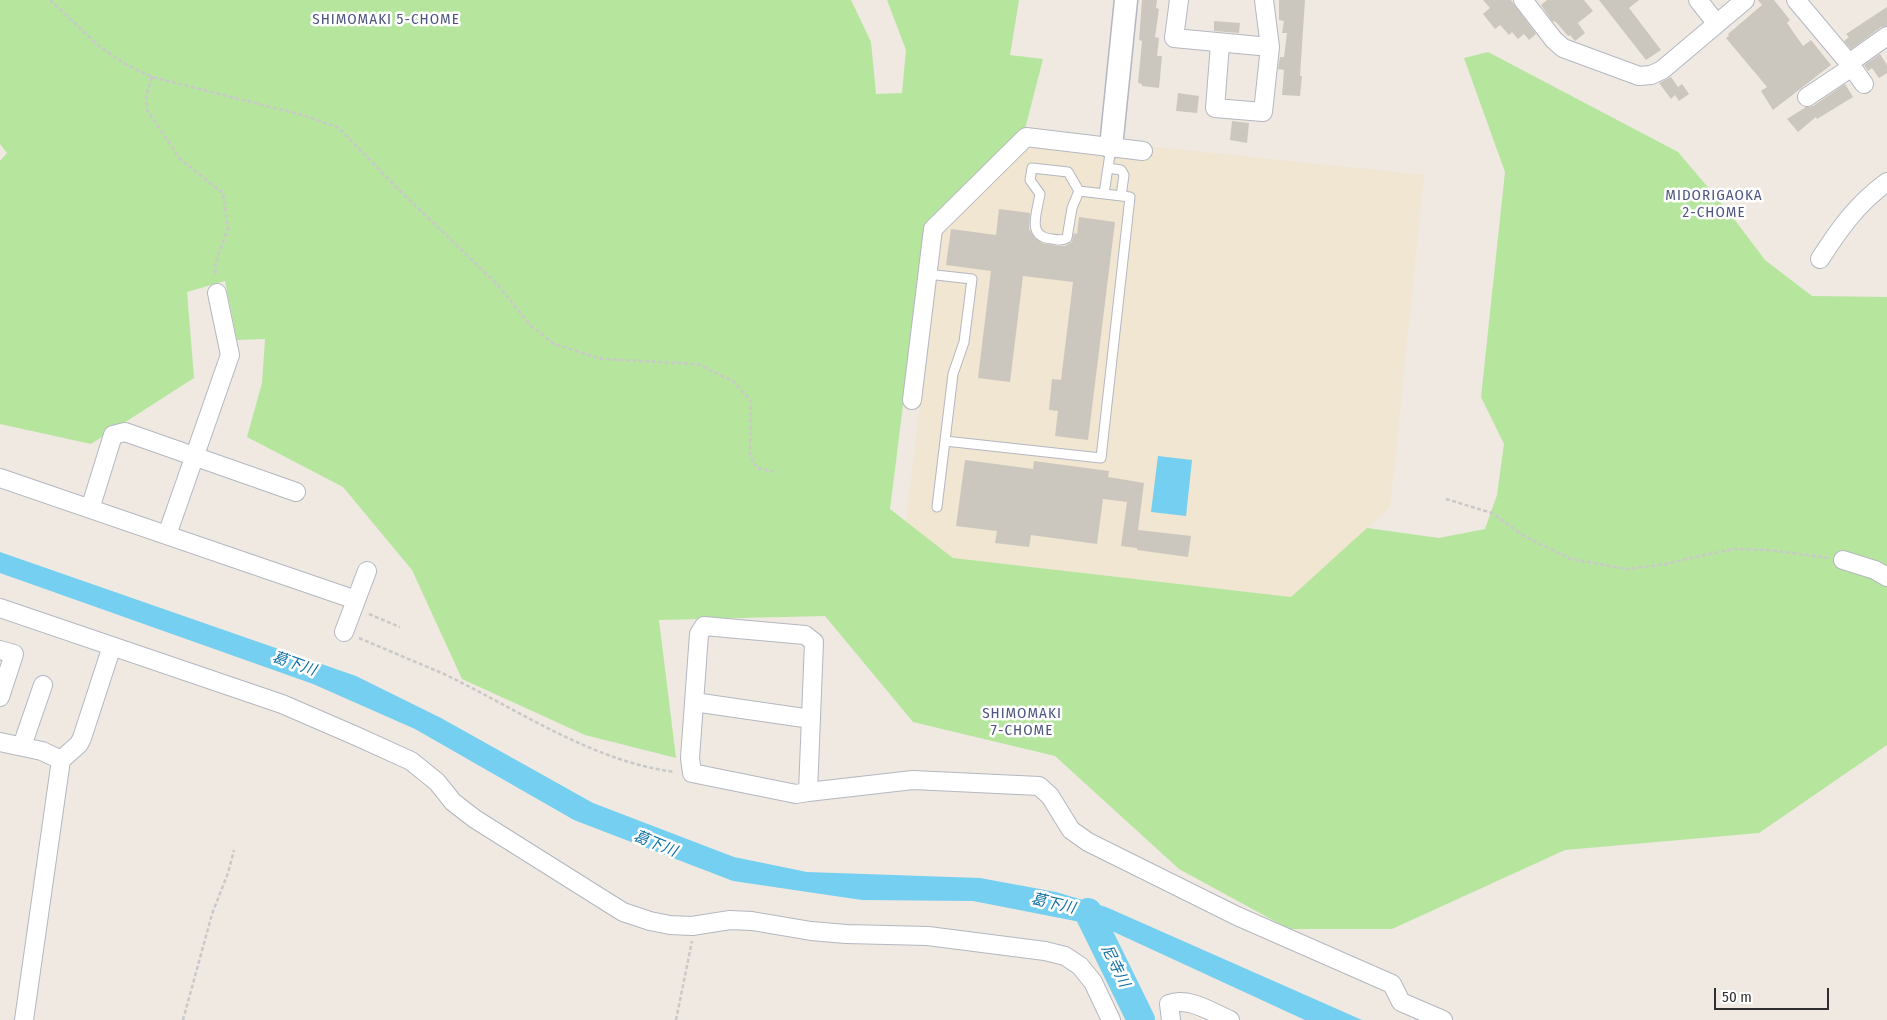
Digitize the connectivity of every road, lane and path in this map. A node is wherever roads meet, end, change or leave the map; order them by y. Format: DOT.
graph roads {
  1 [pos="50,0"];
  2 [pos="1126,0"];
  3 [pos="1179,0"];
  4 [pos="1264,0"];
  5 [pos="1698,0"];
  6 [pos="1746,0"];
  7 [pos="1796,0"];
  8 [pos="1525,1"];
  9 [pos="1717,24"];
  10 [pos="1887,36"];
  11 [pos="1220,44"];
  12 [pos="1270,47"];
  13 [pos="1851,65"];
  14 [pos="152,77"];
  15 [pos="1864,84"];
  16 [pos="1807,97"];
  17 [pos="1142,151"];
  18 [pos="1109,158"];
  19 [pos="1887,182"];
  20 [pos="1079,191"];
  21 [pos="1104,194"];
  22 [pos="1121,196"];
  23 [pos="1820,259"];
  24 [pos="927,274"];
  25 [pos="217,293"];
  26 [pos="912,400"];
  27 [pos="945,441"];
  28 [pos="195,456"];
  29 [pos="775,472"];
  30 [pos="0,478"];
  31 [pos="296,492"];
  32 [pos="1446,499"];
  33 [pos="937,507"];
  34 [pos="90,509"];
  35 [pos="167,535"];
  36 [pos="1843,560"];
  37 [pos="367,571"];
  38 [pos="1887,576"];
  39 [pos="355,604"];
  40 [pos="0,608"];
  41 [pos="400,627"];
  42 [pos="344,632"];
  43 [pos="112,646"];
  44 [pos="0,650"];
  45 [pos="44,685"];
  46 [pos="0,697"];
  47 [pos="694,702"];
  48 [pos="811,719"];
  49 [pos="0,742"];
  50 [pos="22,746"];
  51 [pos="61,760"];
  52 [pos="692,773"];
  53 [pos="808,792"];
  54 [pos="234,850"];
  55 [pos="692,926"];
  56 [pos="24,1020"];
  57 [pos="183,1020"];
  58 [pos="676,1020"];
  59 [pos="1111,1020"];
  60 [pos="1171,1020"];
  61 [pos="1230,1020"];
  62 [pos="1443,1020"];
  1 -- 14 [label="path"];
  2 -- 18 [label="street"];
  3 -- 11 [label="street"];
  4 -- 12 [label="street"];
  5 -- 9 [label="street"];
  6 -- 9 [label="street"];
  7 -- 13 [label="street"];
  8 -- 9 [label="street"];
  10 -- 13 [label="street"];
  11 -- 12 [label="street"];
  11 -- 12 [label="street"];
  13 -- 15 [label="street"];
  13 -- 16 [label="street"];
  14 -- 25 [label="path"];
  14 -- 29 [label="path"];
  17 -- 18 [label="street"];
  18 -- 21 [label="lane"];
  18 -- 22 [label="lane"];
  18 -- 24 [label="street"];
  19 -- 23 [label="street"];
  20 -- 20 [label="lane"];
  20 -- 21 [label="lane"];
  21 -- 22 [label="lane"];
  22 -- 27 [label="lane"];
  24 -- 26 [label="street"];
  24 -- 27 [label="lane"];
  25 -- 28 [label="street"];
  27 -- 33 [label="lane"];
  28 -- 31 [label="street"];
  28 -- 34 [label="street"];
  28 -- 35 [label="street"];
  30 -- 34 [label="street"];
  32 -- 36 [label="path"];
  34 -- 35 [label="street"];
  35 -- 39 [label="street"];
  36 -- 38 [label="street"];
  37 -- 39 [label="street"];
  39 -- 41 [label="path"];
  39 -- 42 [label="street"];
  40 -- 43 [label="street"];
  42 -- 52 [label="path"];
  43 -- 51 [label="street"];
  43 -- 55 [label="street"];
  44 -- 46 [label="street"];
  45 -- 50 [label="street"];
  47 -- 48 [label="street"];
  47 -- 48 [label="street"];
  47 -- 52 [label="street"];
  48 -- 53 [label="street"];
  49 -- 50 [label="street"];
  50 -- 51 [label="street"];
  51 -- 56 [label="street"];
  52 -- 53 [label="street"];
  53 -- 62 [label="street"];
  54 -- 57 [label="path"];
  55 -- 58 [label="path"];
  55 -- 59 [label="street"];
  60 -- 61 [label="street"];
}
